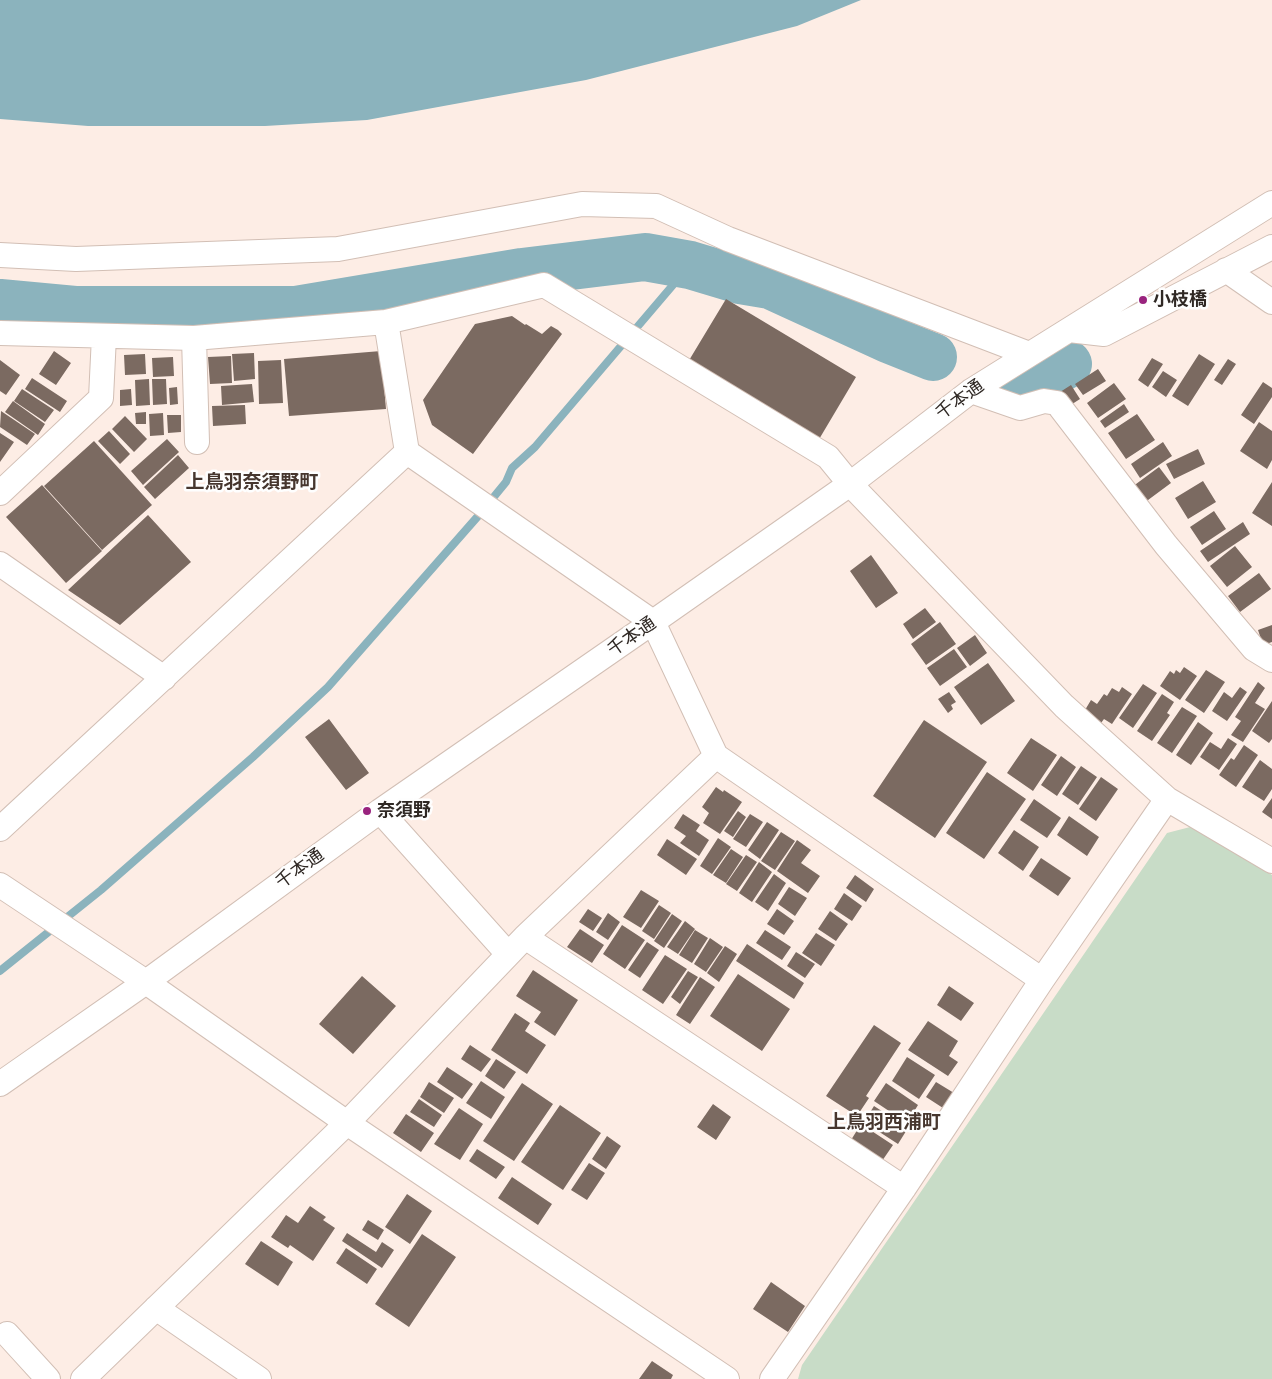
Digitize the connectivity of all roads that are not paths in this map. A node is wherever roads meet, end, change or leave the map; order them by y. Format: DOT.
graph roads {
  1 [pos="1272,203"];
  2 [pos="1272,247"];
  3 [pos="0,255"];
  4 [pos="1226,270"];
  5 [pos="1272,302"];
  6 [pos="386,322"];
  7 [pos="1069,330"];
  8 [pos="0,333"];
  9 [pos="104,336"];
  10 [pos="194,338"];
  11 [pos="1030,354"];
  12 [pos="971,391"];
  13 [pos="197,442"];
  14 [pos="407,452"];
  15 [pos="850,484"];
  16 [pos="0,493"];
  17 [pos="0,564"];
  18 [pos="653,622"];
  19 [pos="1272,660"];
  20 [pos="164,678"];
  21 [pos="716,756"];
  22 [pos="1167,799"];
  23 [pos="380,811"];
  24 [pos="0,829"];
  25 [pos="1272,860"];
  26 [pos="0,885"];
  27 [pos="525,937"];
  28 [pos="508,954"];
  29 [pos="1042,980"];
  30 [pos="146,982"];
  31 [pos="0,1084"];
  32 [pos="347,1123"];
  33 [pos="904,1188"];
  34 [pos="156,1308"];
  35 [pos="7,1334"];
  36 [pos="48,1379"];
  37 [pos="83,1379"];
  38 [pos="259,1379"];
  39 [pos="727,1379"];
  40 [pos="772,1379"];
  1 -- 7 [label="street, 千本通"];
  2 -- 4 [label="street"];
  3 -- 11 [label="street"];
  4 -- 5 [label="street"];
  4 -- 7 [label="street"];
  6 -- 10 [label="street"];
  6 -- 14 [label="street"];
  6 -- 15 [label="street"];
  7 -- 11 [label="street, 千本通"];
  8 -- 9 [label="street"];
  9 -- 10 [label="street"];
  9 -- 16 [label="street"];
  10 -- 13 [label="street"];
  11 -- 12 [label="street, 千本通"];
  12 -- 15 [label="street, 千本通"];
  12 -- 19 [label="street"];
  14 -- 18 [label="street"];
  14 -- 20 [label="street"];
  15 -- 18 [label="street, 千本通"];
  15 -- 22 [label="street"];
  17 -- 20 [label="street"];
  18 -- 21 [label="street"];
  18 -- 23 [label="street, 千本通"];
  20 -- 24 [label="street"];
  21 -- 27 [label="street"];
  21 -- 29 [label="street"];
  22 -- 25 [label="street"];
  22 -- 29 [label="street"];
  23 -- 28 [label="street"];
  23 -- 30 [label="street, 千本通"];
  26 -- 30 [label="street"];
  27 -- 28 [label="street"];
  27 -- 33 [label="street"];
  28 -- 32 [label="street"];
  29 -- 33 [label="street"];
  30 -- 31 [label="street, 千本通"];
  30 -- 32 [label="street"];
  32 -- 34 [label="street"];
  32 -- 39 [label="street"];
  33 -- 40 [label="street"];
  34 -- 37 [label="street"];
  34 -- 38 [label="street"];
  35 -- 36 [label="street"];
}
